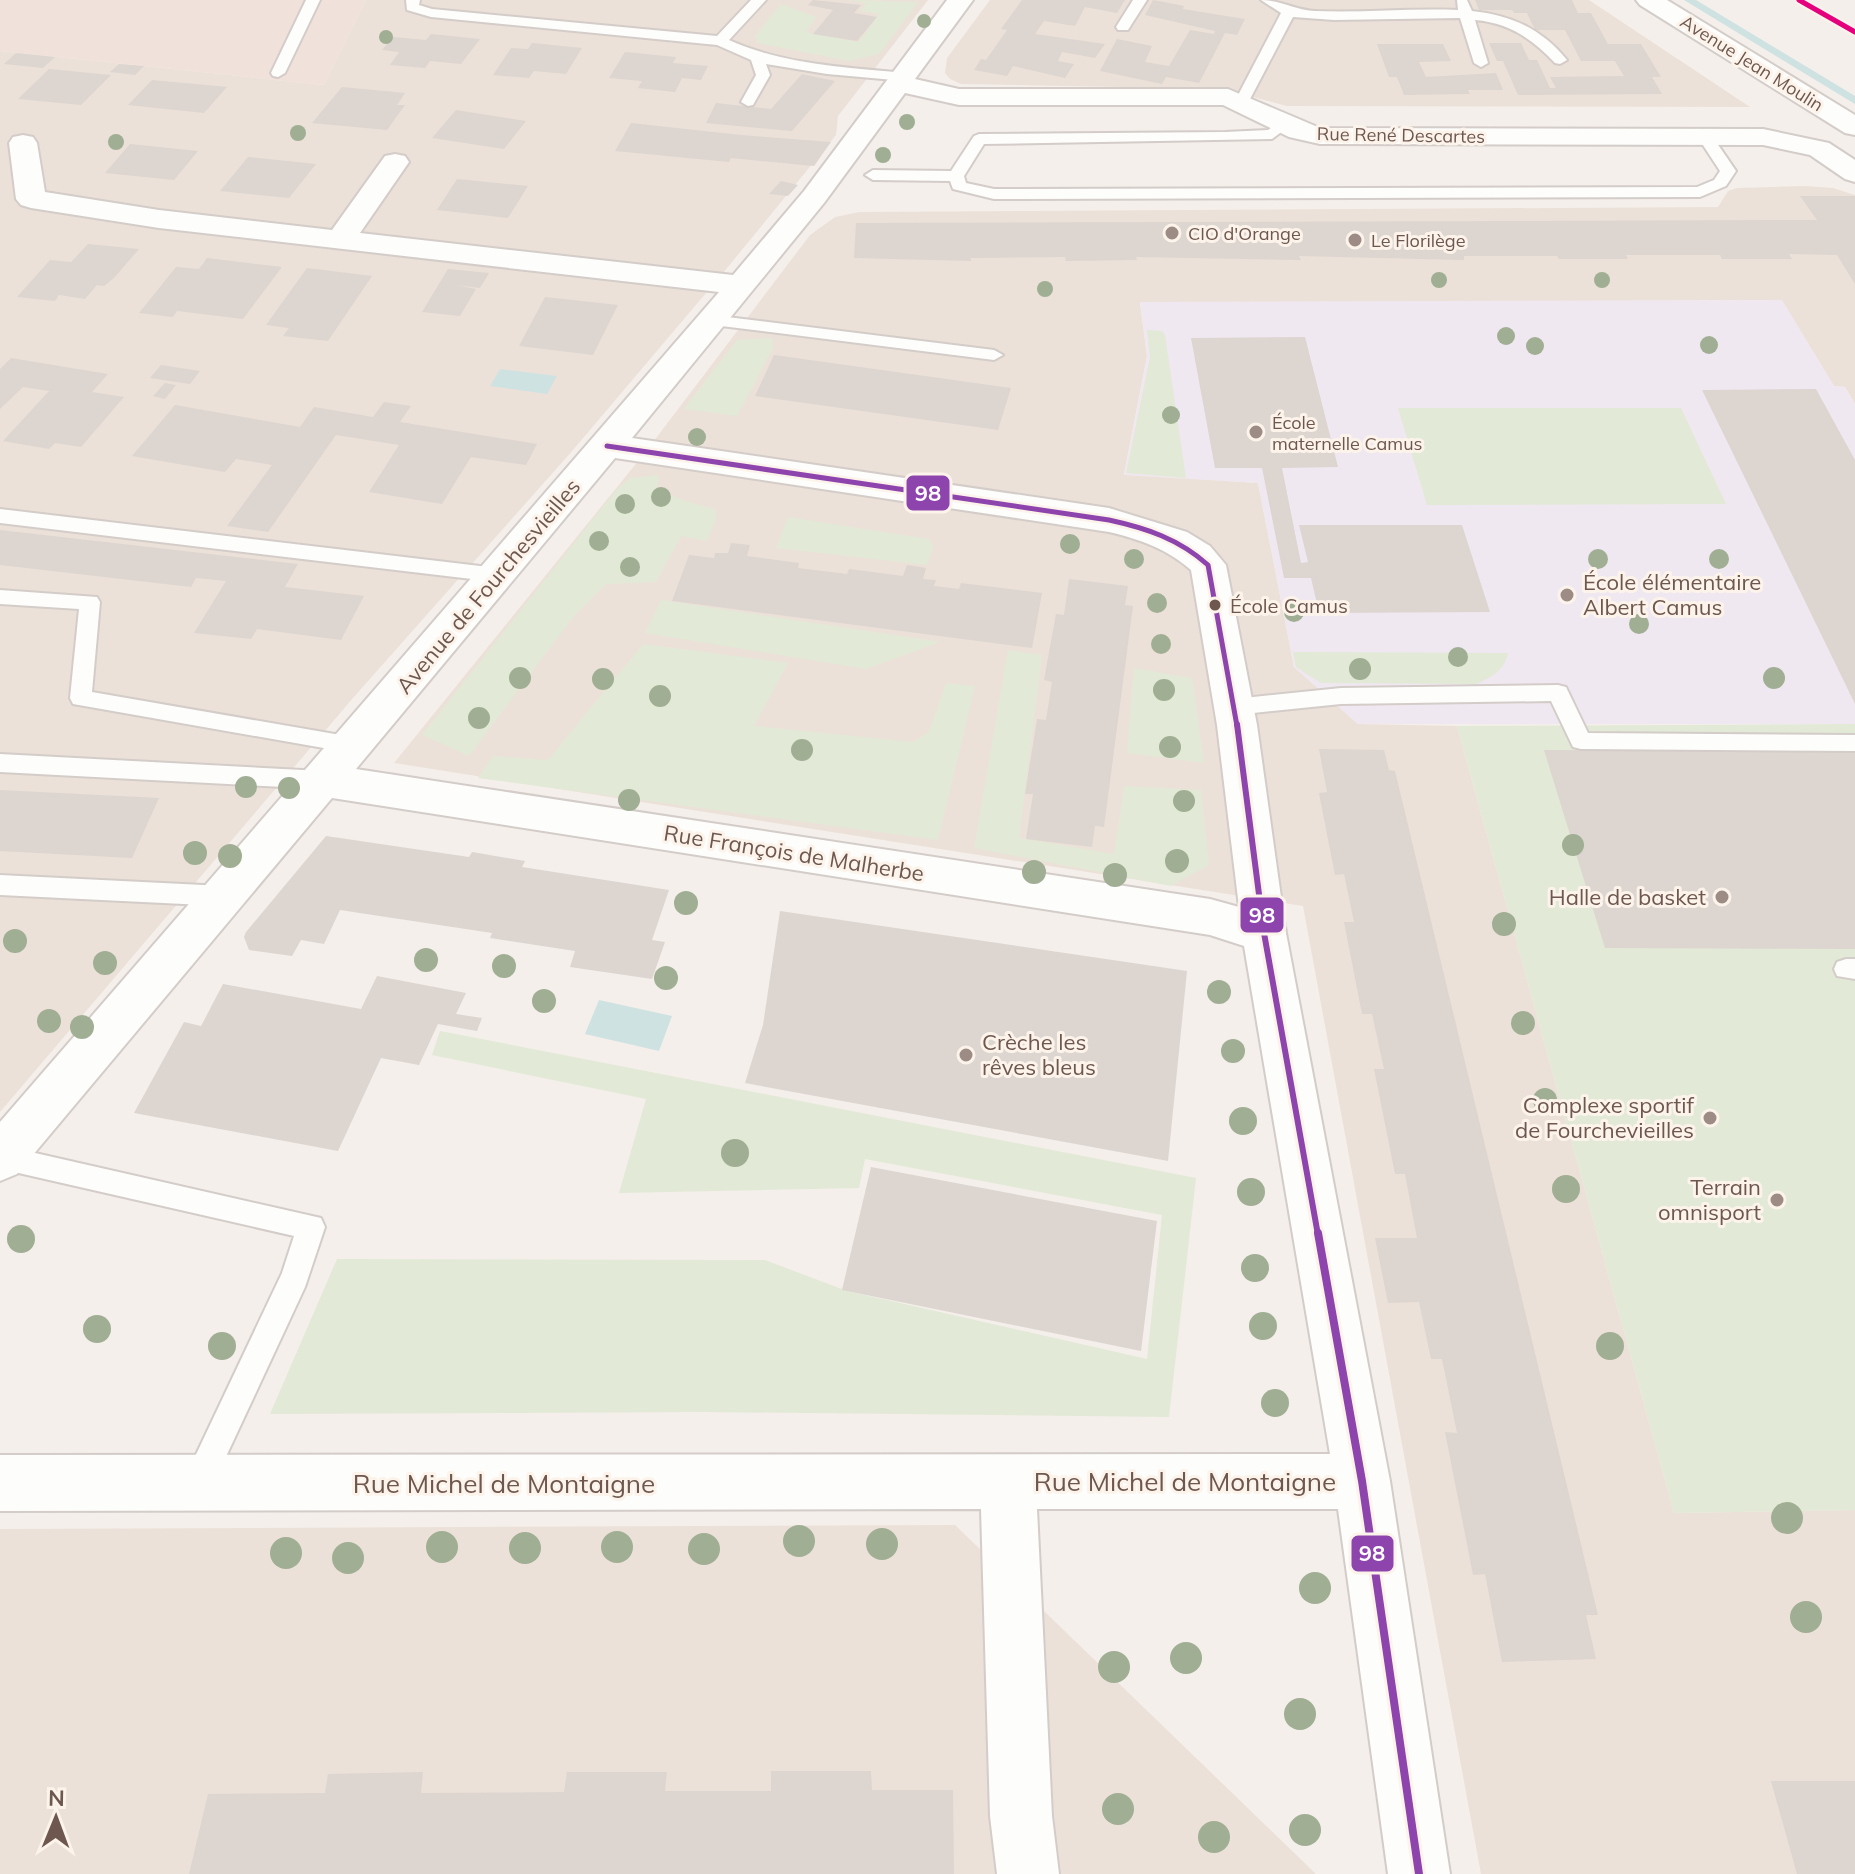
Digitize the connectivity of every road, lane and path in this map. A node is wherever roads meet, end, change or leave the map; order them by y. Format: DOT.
graph roads {
  1 [pos="313,0"];
  2 [pos="413,0"];
  3 [pos="759,0"];
  4 [pos="960,0"];
  5 [pos="1140,0"];
  6 [pos="1268,0"];
  7 [pos="1461,0"];
  8 [pos="1649,0"];
  9 [pos="1289,12"];
  10 [pos="1466,15"];
  11 [pos="1123,27"];
  12 [pos="720,41"];
  13 [pos="757,58"];
  14 [pos="1560,60"];
  15 [pos="1481,63"];
  16 [pos="278,73"];
  17 [pos="902,80"];
  18 [pos="1242,101"];
  19 [pos="748,102"];
  20 [pos="1284,124"];
  21 [pos="1855,127"];
  22 [pos="1705,136"];
  23 [pos="23,143"];
  24 [pos="395,162"];
  25 [pos="1855,173"];
  26 [pos="873,175"];
  27 [pos="956,176"];
  28 [pos="341,238"];
  29 [pos="741,285"];
  30 [pos="711,320"];
  31 [pos="994,355"];
  32 [pos="607,446"];
  33 [pos="0,516"];
  34 [pos="497,575"];
  35 [pos="0,597"];
  36 [pos="1234,707"];
  37 [pos="1855,743"];
  38 [pos="352,745"];
  39 [pos="0,763"];
  40 [pos="322,780"];
  41 [pos="0,885"];
  42 [pos="224,896"];
  43 [pos="1264,933"];
  44 [pos="0,1157"];
  45 [pos="1008,1481"];
  46 [pos="1362,1481"];
  47 [pos="0,1483"];
  48 [pos="198,1483"];
  49 [pos="1028,1874"];
  50 [pos="1419,1874"];
  1 -- 16 [label="lane"];
  2 -- 12 [label="lane"];
  3 -- 12 [label="lane"];
  4 -- 17 [label="street, Avenue de Fourchesvieilles"];
  5 -- 11 [label="lane"];
  6 -- 9 [label="lane"];
  7 -- 10 [label="lane"];
  8 -- 21 [label="street, Avenue Jean Moulin"];
  9 -- 10 [label="lane"];
  9 -- 18 [label="lane"];
  10 -- 14 [label="lane"];
  10 -- 15 [label="lane"];
  12 -- 13 [label="lane"];
  13 -- 17 [label="lane"];
  13 -- 19 [label="lane"];
  17 -- 18 [label="street, Rue René Descartes"];
  17 -- 29 [label="street, Avenue de Fourchesvieilles"];
  18 -- 20 [label="street, Rue René Descartes"];
  20 -- 22 [label="street, Rue René Descartes"];
  20 -- 27 [label="lane"];
  22 -- 25 [label="street, Rue René Descartes"];
  22 -- 27 [label="lane"];
  23 -- 28 [label="street"];
  24 -- 28 [label="street"];
  26 -- 27 [label="lane"];
  28 -- 29 [label="street"];
  29 -- 30 [label="street, Avenue de Fourchesvieilles"];
  30 -- 31 [label="lane"];
  30 -- 32 [label="street, Avenue de Fourchesvieilles"];
  32 -- 34 [label="street, Avenue de Fourchesvieilles"];
  32 -- 36 [label="street"];
  33 -- 34 [label="lane"];
  34 -- 38 [label="street, Avenue de Fourchesvieilles"];
  35 -- 38 [label="lane"];
  36 -- 37 [label="lane"];
  36 -- 43 [label="street"];
  38 -- 40 [label="street, Avenue de Fourchesvieilles"];
  39 -- 40 [label="lane"];
  40 -- 42 [label="street, Avenue de Fourchesvieilles"];
  40 -- 43 [label="street, Rue François de Malherbe"];
  41 -- 42 [label="lane"];
  42 -- 44 [label="street, Avenue de Fourchesvieilles"];
  43 -- 46 [label="street"];
  44 -- 48 [label="lane"];
  45 -- 46 [label="street, Rue Michel de Montaigne"];
  45 -- 48 [label="street, Rue Michel de Montaigne"];
  45 -- 49 [label="street, Rue Michel de Montaigne"];
  46 -- 50 [label="street"];
  47 -- 48 [label="street, Rue Michel de Montaigne"];
}
